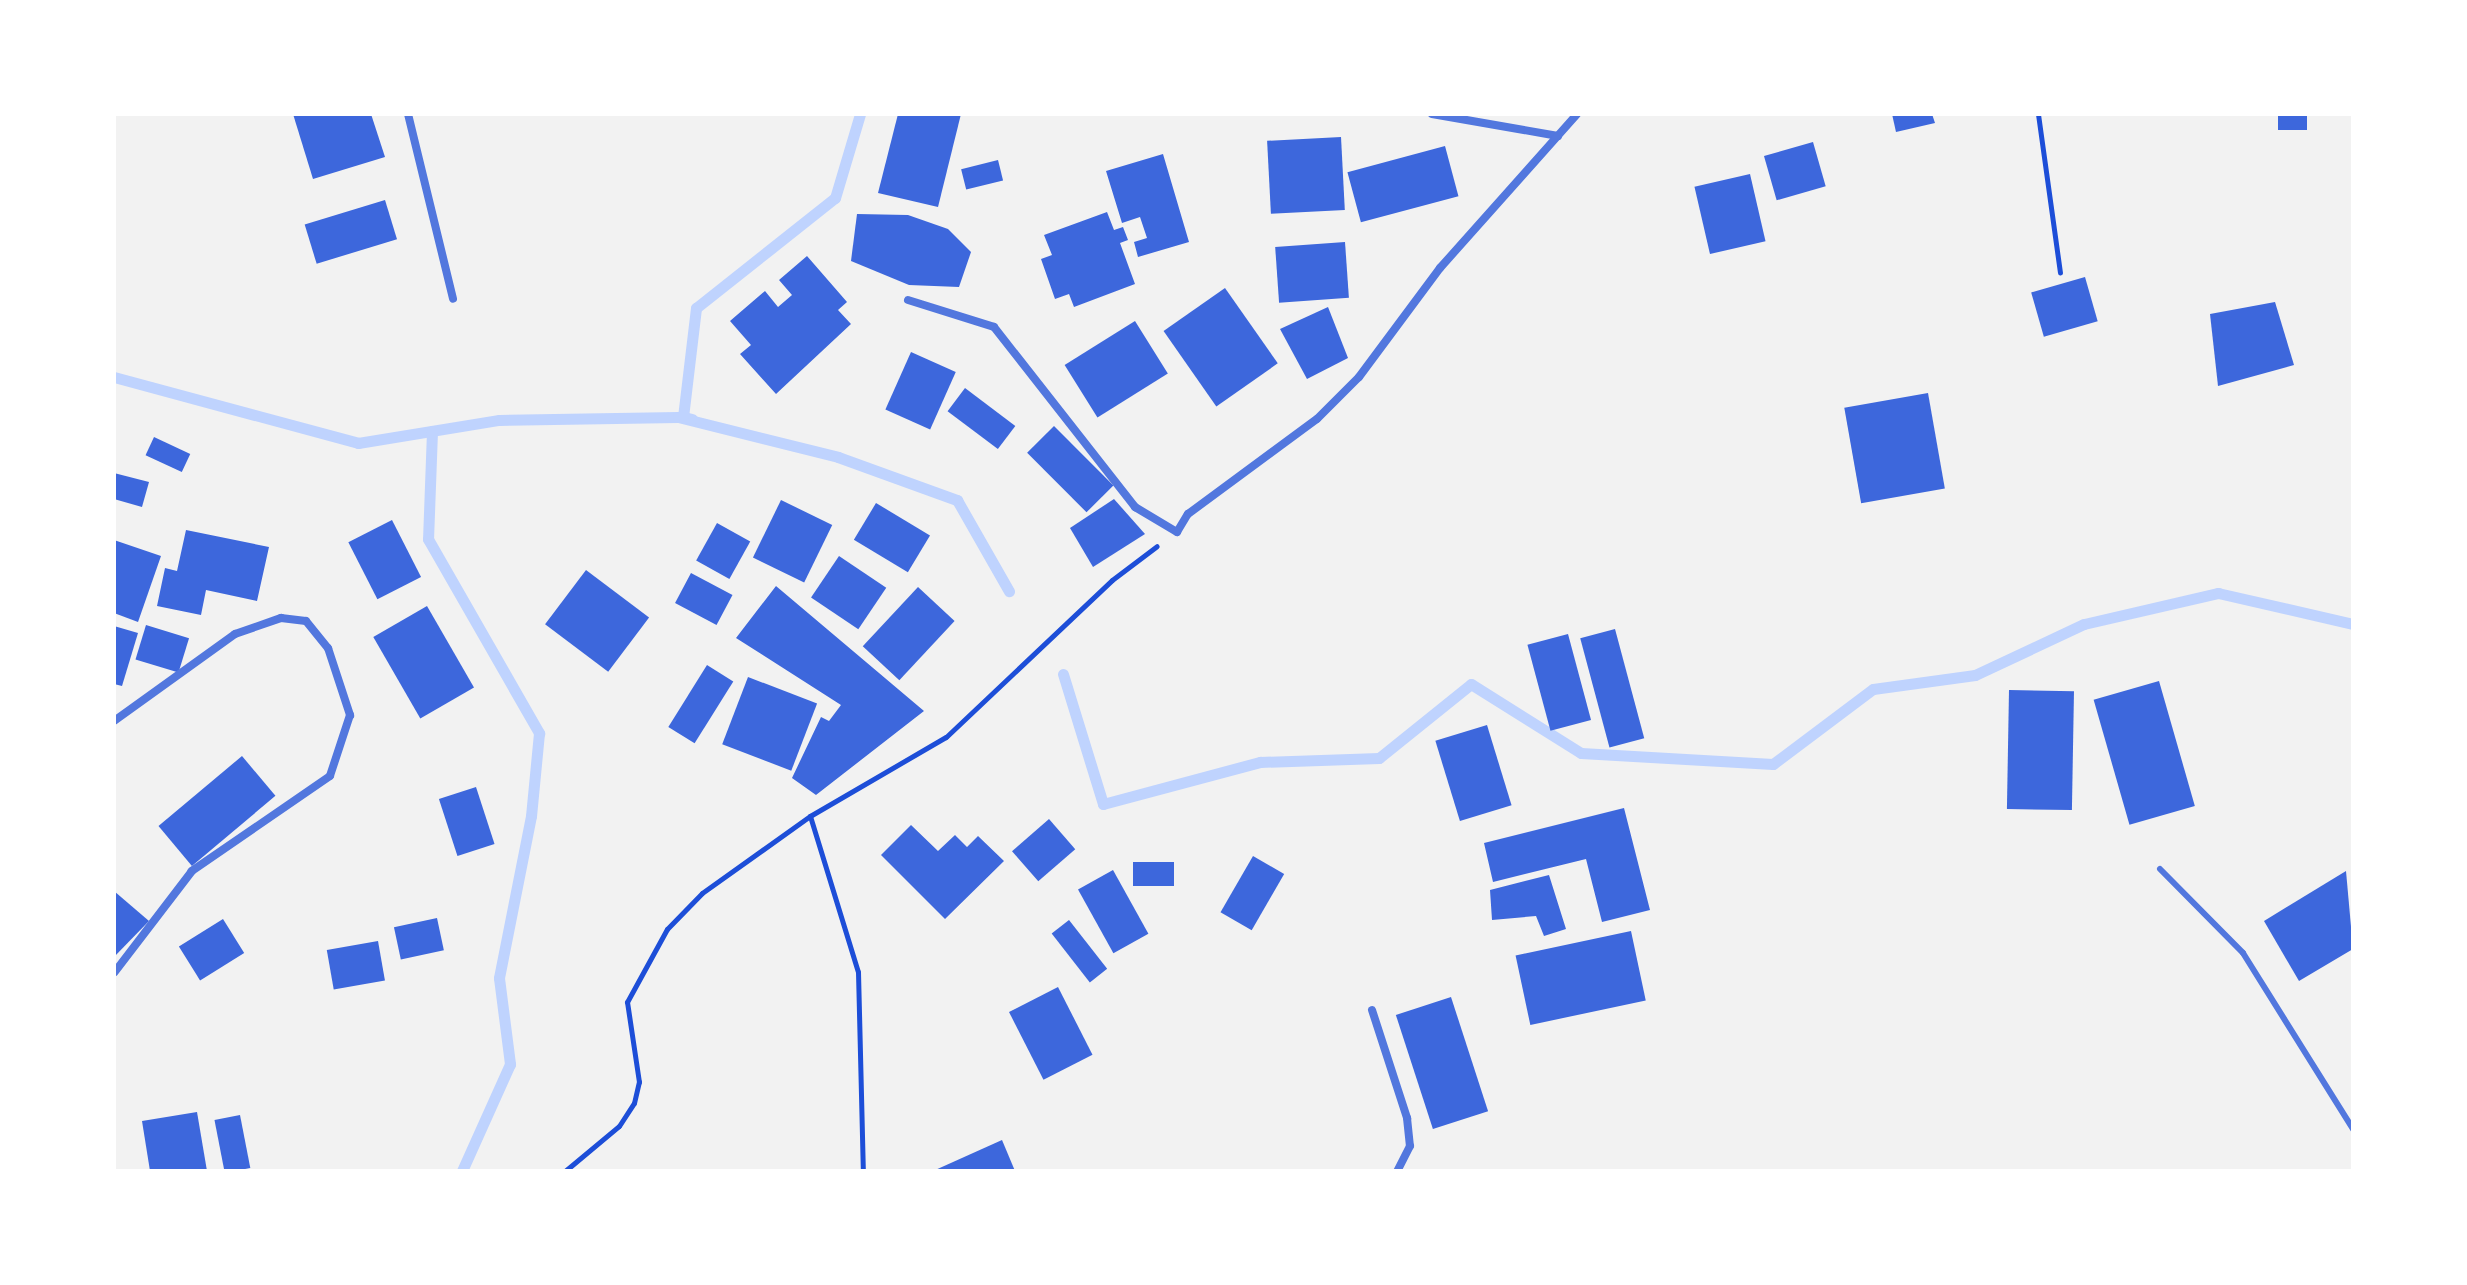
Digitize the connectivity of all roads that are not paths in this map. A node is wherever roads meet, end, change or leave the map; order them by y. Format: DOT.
graph roads {
  1 [pos="408,114"];
  2 [pos="1432,114"];
  3 [pos="1577,114"];
  4 [pos="1558,136"];
  5 [pos="453,299"];
  6 [pos="908,300"];
  7 [pos="114,721"];
  8 [pos="2160,869"];
  9 [pos="114,973"];
  10 [pos="1372,1010"];
  11 [pos="2353,1129"];
  12 [pos="1397,1171"];
  1 -- 5 [label="street"];
  2 -- 4 [label="street"];
  3 -- 4 [label="street"];
  4 -- 6 [label="street"];
  7 -- 9 [label="street"];
  8 -- 11 [label="lane"];
  10 -- 12 [label="street"];
}
